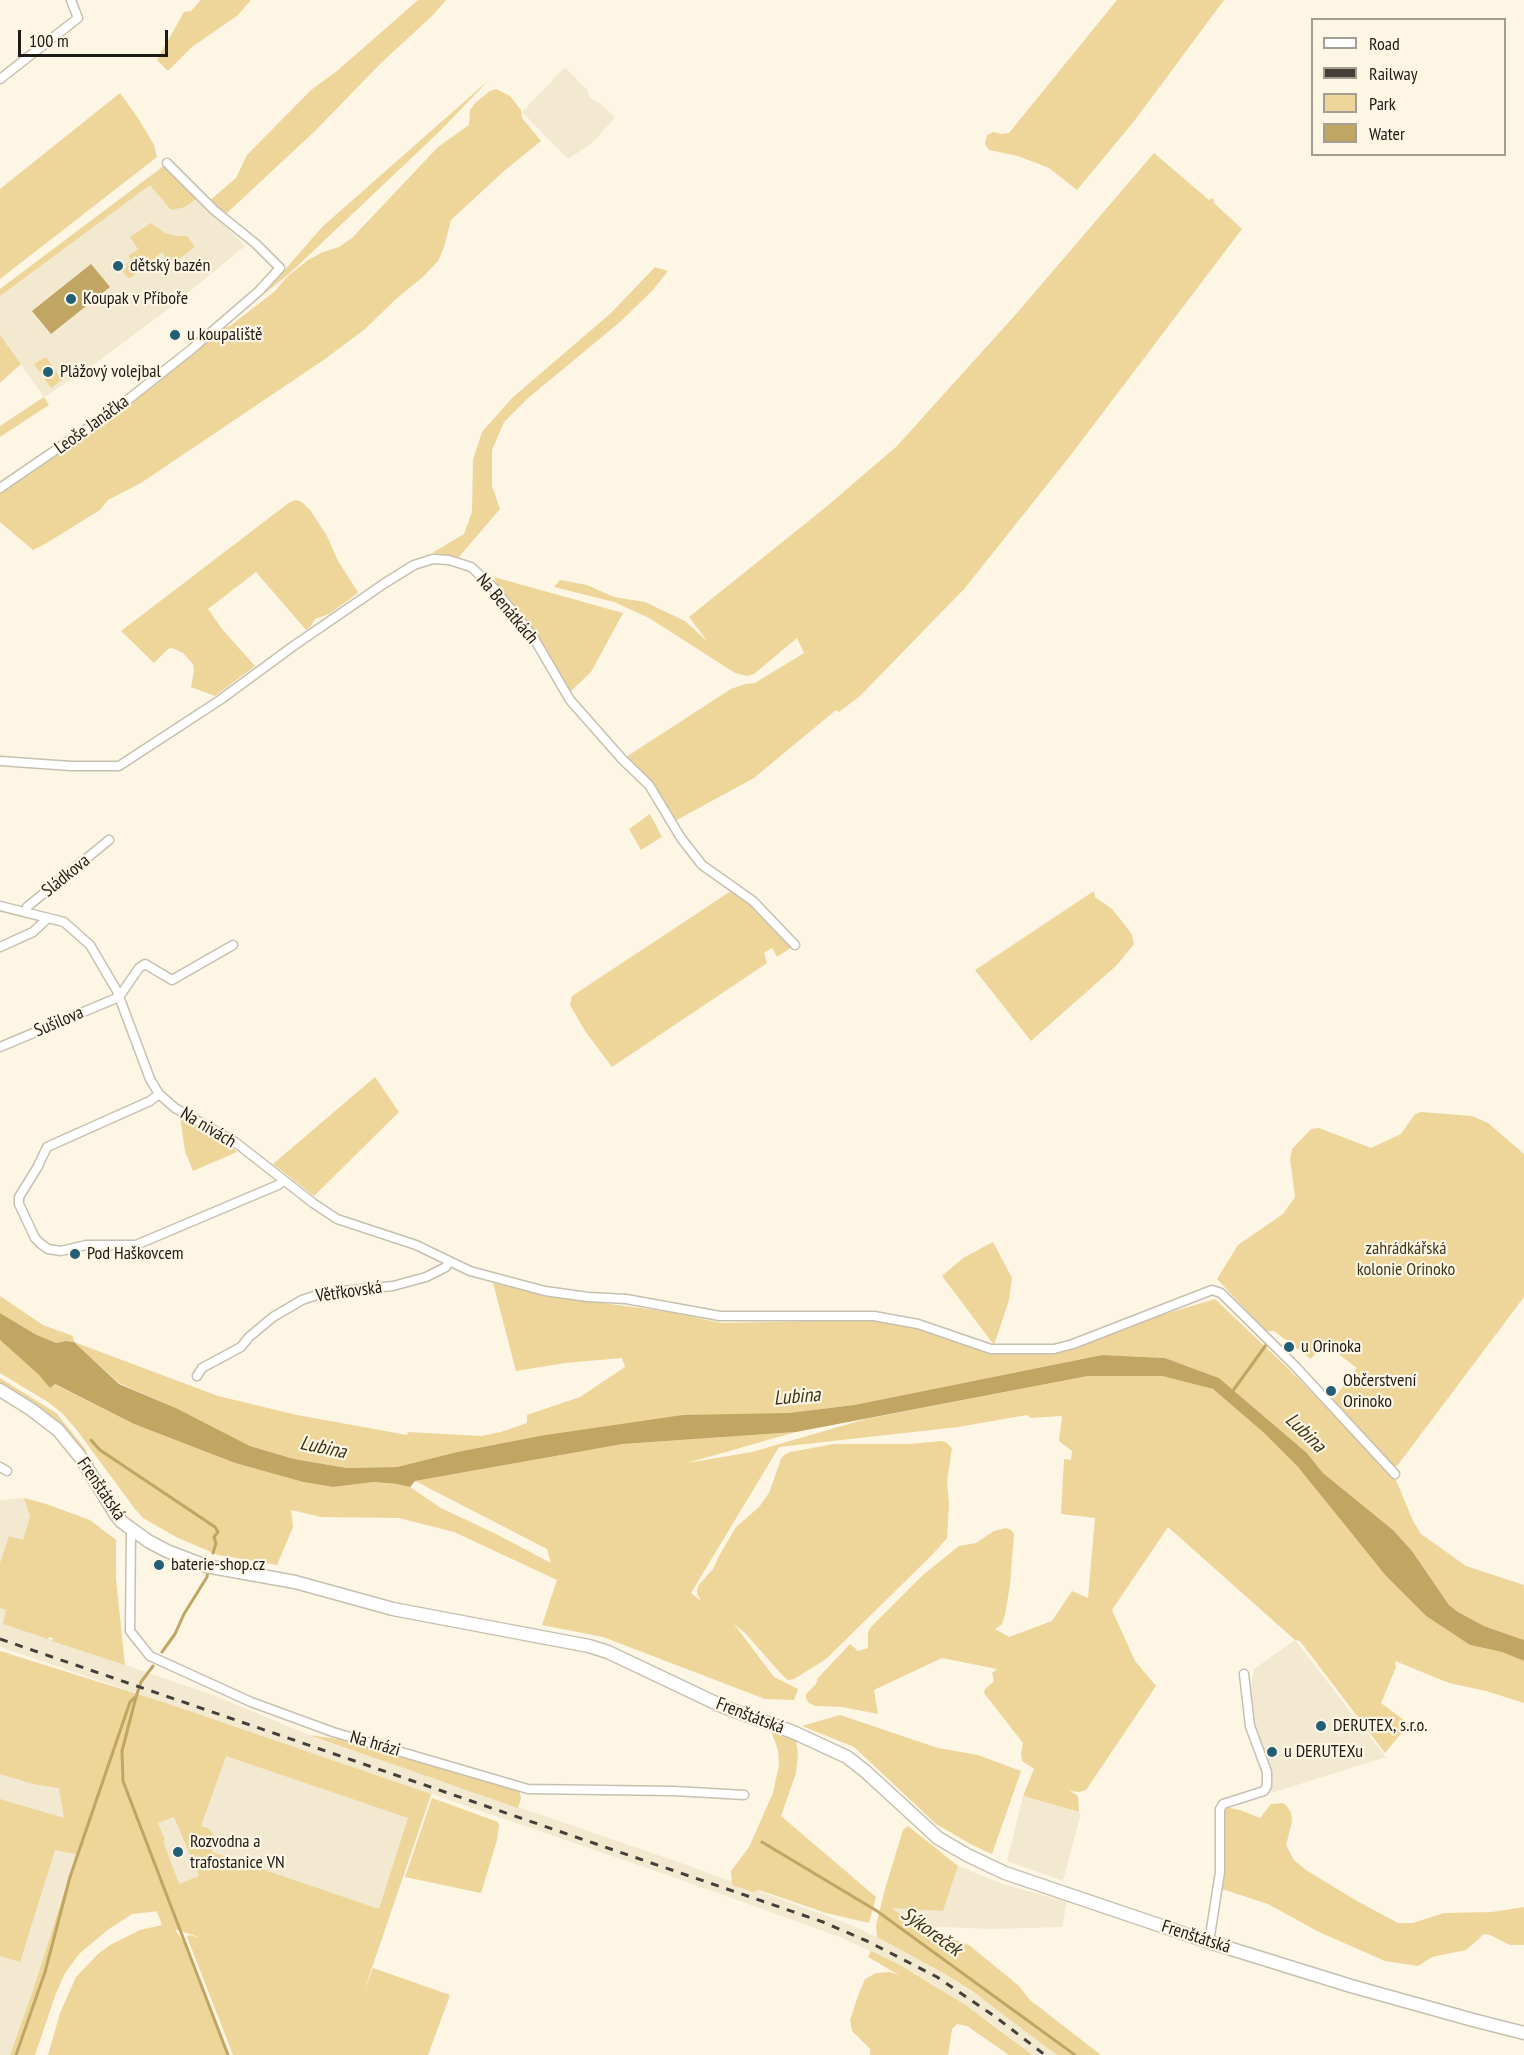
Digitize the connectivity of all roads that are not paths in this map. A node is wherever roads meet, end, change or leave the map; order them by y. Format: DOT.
graph roads {
  1 [pos="71,0"];
  2 [pos="0,78"];
  3 [pos="167,163"];
  4 [pos="0,488"];
  5 [pos="0,761"];
  6 [pos="109,840"];
  7 [pos="0,906"];
  8 [pos="27,913"];
  9 [pos="48,918"];
  10 [pos="233,945"];
  11 [pos="795,945"];
  12 [pos="0,946"];
  13 [pos="119,997"];
  14 [pos="0,1047"];
  15 [pos="159,1094"];
  16 [pos="284,1180"];
  17 [pos="449,1261"];
  18 [pos="197,1376"];
  19 [pos="0,1390"];
  20 [pos="1395,1474"];
  21 [pos="130,1530"];
  22 [pos="1244,1674"];
  23 [pos="744,1795"];
  24 [pos="1209,1942"];
  25 [pos="1524,2033"];
  1 -- 2 [label="street"];
  3 -- 4 [label="street, Leoše Janáčka"];
  5 -- 11 [label="street, Na Benátkách"];
  6 -- 8 [label="street, Sládkova"];
  7 -- 8 [label="street, Na nivách"];
  8 -- 9 [label="street, Na nivách"];
  9 -- 12 [label="street, Sládkova"];
  9 -- 13 [label="street, Na nivách"];
  10 -- 13 [label="street"];
  13 -- 14 [label="street, Sušilova"];
  13 -- 15 [label="street, Na nivách"];
  15 -- 16 [label="street, Na nivách"];
  15 -- 16 [label="street"];
  16 -- 17 [label="street, Na nivách"];
  17 -- 18 [label="street, Větřkovská"];
  17 -- 20 [label="street, Na nivách"];
  19 -- 21 [label="main road, Frenštátská"];
  21 -- 23 [label="street, Na hrázi"];
  21 -- 24 [label="main road, Frenštátská"];
  22 -- 24 [label="street"];
  24 -- 25 [label="main road, Frenštátská"];
}
